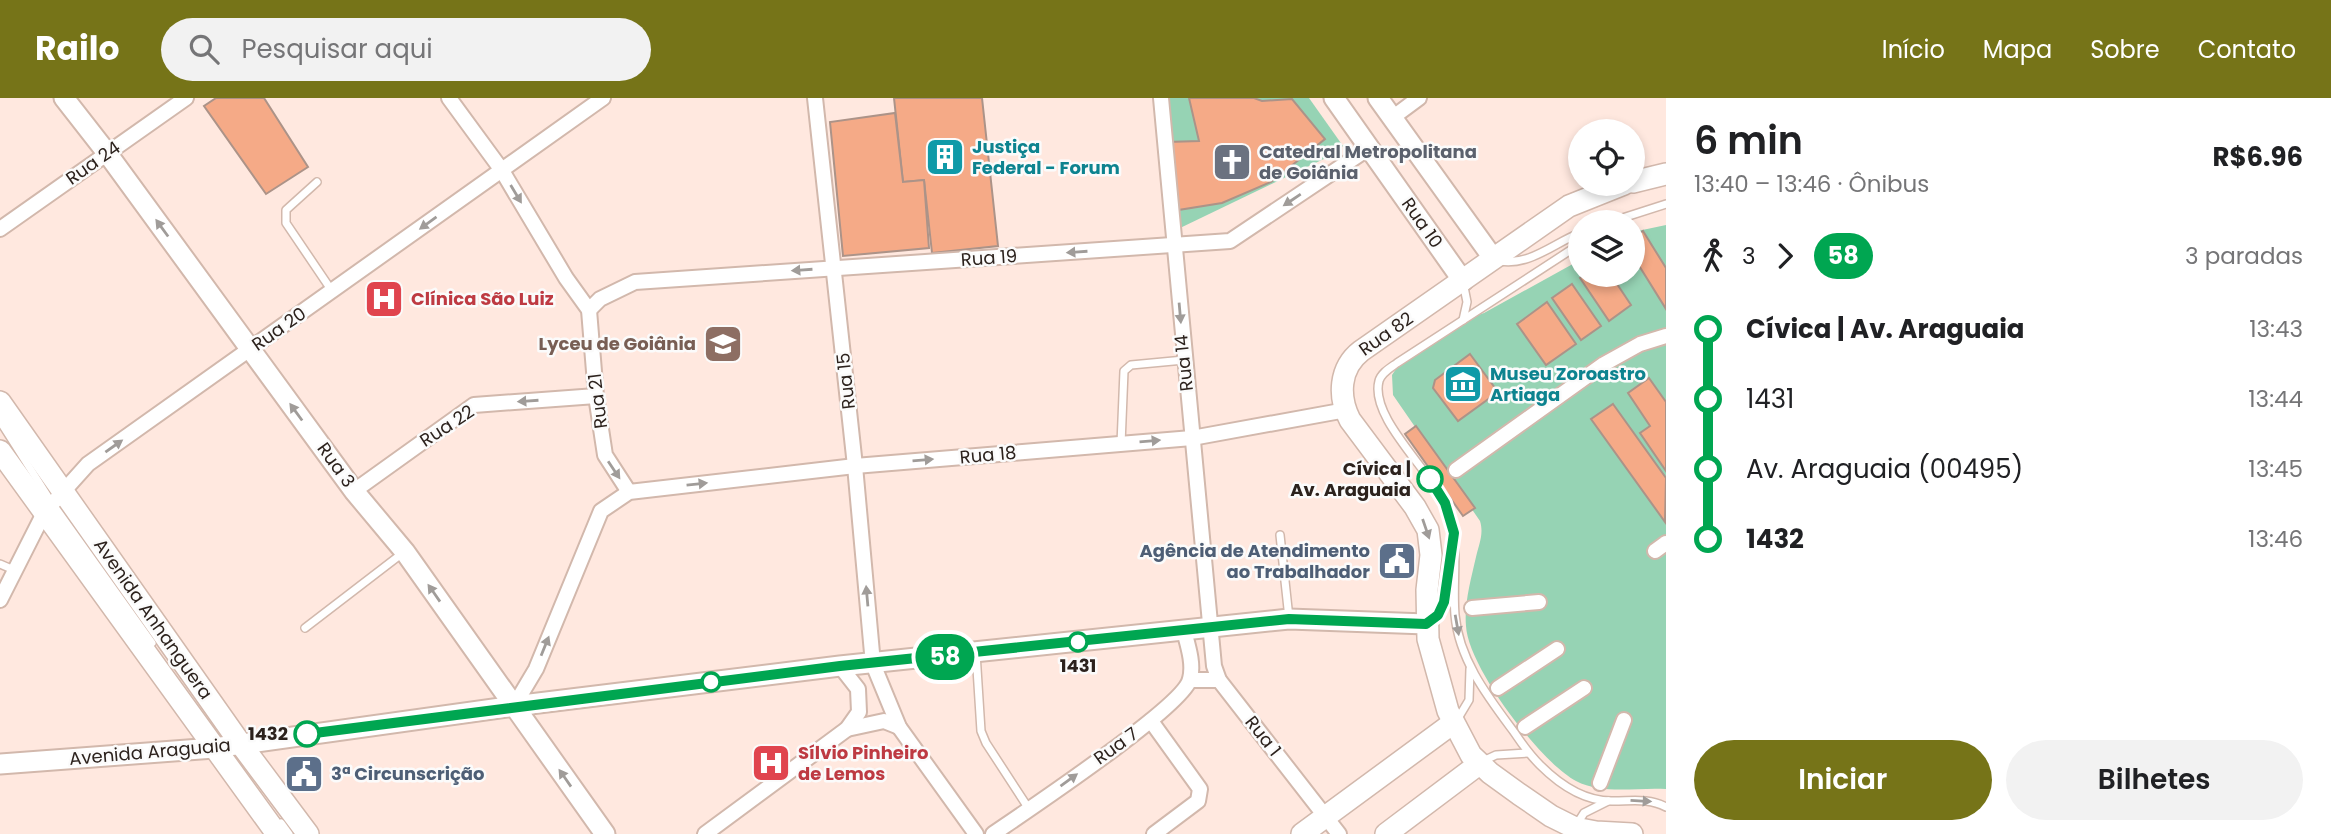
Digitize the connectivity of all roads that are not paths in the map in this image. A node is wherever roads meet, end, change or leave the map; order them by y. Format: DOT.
graph roads {
  1 [pos="64,98"];
  2 [pos="186,98"];
  3 [pos="449,98"];
  4 [pos="603,98"];
  5 [pos="815,98"];
  6 [pos="1161,98"];
  7 [pos="1334,98"];
  8 [pos="1361,98"];
  9 [pos="1378,98"];
  10 [pos="1419,98"];
  11 [pos="1392,118"];
  12 [pos="1369,148"];
  13 [pos="107,153"];
  14 [pos="501,169"];
  15 [pos="1666,174"];
  16 [pos="1645,179"];
  17 [pos="317,182"];
  18 [pos="1594,196"];
  19 [pos="1666,204"];
  20 [pos="1645,211"];
  21 [pos="0,229"];
  22 [pos="1568,239"];
  23 [pos="1173,246"];
  24 [pos="1568,252"];
  25 [pos="1493,258"];
  26 [pos="834,268"];
  27 [pos="1463,281"];
  28 [pos="332,292"];
  29 [pos="589,310"];
  30 [pos="1463,320"];
  31 [pos="1666,336"];
  32 [pos="251,350"];
  33 [pos="1184,360"];
  34 [pos="596,396"];
  35 [pos="0,402"];
  36 [pos="1346,410"];
  37 [pos="0,421"];
  38 [pos="1192,438"];
  39 [pos="0,443"];
  40 [pos="1121,443"];
  41 [pos="0,451"];
  42 [pos="855,466"];
  43 [pos="1456,470"];
  44 [pos="355,491"];
  45 [pos="629,492"];
  46 [pos="53,502"];
  47 [pos="1454,533"];
  48 [pos="1280,535"];
  49 [pos="405,552"];
  50 [pos="7,567"];
  51 [pos="0,600"];
  52 [pos="1539,602"];
  53 [pos="1472,608"];
  54 [pos="1289,619"];
  55 [pos="1426,624"];
  56 [pos="304,628"];
  57 [pos="1211,628"];
  58 [pos="1184,631"];
  59 [pos="154,646"];
  60 [pos="1557,649"];
  61 [pos="976,653"];
  62 [pos="1469,662"];
  63 [pos="873,664"];
  64 [pos="840,666"];
  65 [pos="1190,680"];
  66 [pos="1219,680"];
  67 [pos="1498,688"];
  68 [pos="1584,688"];
  69 [pos="514,706"];
  70 [pos="1624,720"];
  71 [pos="1152,721"];
  72 [pos="1453,723"];
  73 [pos="899,727"];
  74 [pos="1525,727"];
  75 [pos="847,729"];
  76 [pos="226,746"];
  77 [pos="1528,753"];
  78 [pos="0,764"];
  79 [pos="1479,764"];
  80 [pos="1600,783"];
  81 [pos="1608,801"];
  82 [pos="1666,807"];
  83 [pos="1029,808"];
  84 [pos="273,812"];
  85 [pos="1326,816"];
  86 [pos="1573,831"];
  87 [pos="277,834"];
  88 [pos="289,834"];
  89 [pos="308,834"];
  90 [pos="605,834"];
  91 [pos="705,834"];
  92 [pos="976,834"];
  93 [pos="993,834"];
  94 [pos="1154,834"];
  95 [pos="1301,834"];
  96 [pos="1339,834"];
  97 [pos="1385,834"];
  98 [pos="1632,834"];
  1 -- 13 [label="main road, Rua 3"];
  2 -- 13 [label="street, Rua 24"];
  3 -- 14 [label="street"];
  4 -- 14 [label="street, Rua 20"];
  5 -- 26 [label="street, Rua 15"];
  6 -- 23 [label="street, Rua 14"];
  7 -- 12 [label="main road, Rua 10"];
  8 -- 11 [label="main road"];
  9 -- 11 [label="main road, Rua 10"];
  10 -- 11 [label="street"];
  11 -- 25 [label="main road, Rua 10"];
  12 -- 23 [label="street, Rua 19, one-way"];
  12 -- 27 [label="main road, Rua 10"];
  13 -- 21 [label="street, Rua 24"];
  32 -- 13 [label="main road, Rua 3, one-way"];
  14 -- 28 [label="street, Rua 20, one-way"];
  14 -- 29 [label="street, one-way"];
  15 -- 16 [label="main road"];
  17 -- 28 [label="lane"];
  18 -- 25 [label="main road, Rua 82"];
  19 -- 20 [label="lane"];
  22 -- 25 [label="lane"];
  23 -- 26 [label="street, Rua 19, one-way"];
  23 -- 33 [label="street, Rua 14, one-way"];
  24 -- 30 [label="lane, Rua 82"];
  25 -- 27 [label="main road, Rua 82"];
  26 -- 29 [label="street, Rua 19, one-way"];
  26 -- 42 [label="street, Rua 15"];
  27 -- 30 [label="lane"];
  27 -- 36 [label="main road, Rua 82"];
  28 -- 32 [label="street, Rua 20"];
  29 -- 34 [label="street, Rua 21"];
  30 -- 47 [label="lane, Rua 82"];
  31 -- 43 [label="street"];
  44 -- 32 [label="main road, Rua 3, one-way"];
  46 -- 32 [label="street, Rua 20, one-way"];
  33 -- 38 [label="street, Rua 14"];
  33 -- 40 [label="lane"];
  34 -- 44 [label="street, Rua 22, one-way"];
  34 -- 45 [label="street, Rua 21, one-way"];
  35 -- 46 [label="main road, Avenida Anhanguera"];
  36 -- 38 [label="street, Rua 18"];
  36 -- 55 [label="main road, Rua 82, one-way"];
  37 -- 46 [label="lane"];
  40 -- 38 [label="street, Rua 18, one-way"];
  38 -- 57 [label="street, Rua 14"];
  39 -- 46 [label="lane"];
  42 -- 40 [label="street, Rua 18, one-way"];
  41 -- 46 [label="main road, Avenida Anhanguera"];
  45 -- 42 [label="street, Rua 18, one-way"];
  63 -- 42 [label="street, Rua 15, one-way"];
  44 -- 49 [label="main road, Rua 3"];
  69 -- 45 [label="street, one-way"];
  46 -- 50 [label="street, Rua 20"];
  46 -- 59 [label="lane"];
  46 -- 76 [label="main road, Avenida Anhanguera"];
  46 -- 76 [label="main road, Avenida Anhanguera"];
  47 -- 55 [label="lane"];
  47 -- 62 [label="lane, Rua 82, one-way"];
  48 -- 54 [label="lane"];
  49 -- 56 [label="lane"];
  69 -- 49 [label="main road, Rua 3, one-way"];
  50 -- 51 [label="street, Rua 20"];
  52 -- 53 [label="street"];
  54 -- 55 [label="main road, Avenida Araguaia"];
  54 -- 57 [label="main road, Avenida Araguaia"];
  55 -- 72 [label="main road, Rua 82"];
  57 -- 58 [label="main road, Avenida Araguaia"];
  57 -- 66 [label="street, Rua 1"];
  58 -- 61 [label="main road, Avenida Araguaia"];
  58 -- 65 [label="street"];
  60 -- 67 [label="street"];
  61 -- 63 [label="main road, Avenida Araguaia"];
  61 -- 83 [label="lane"];
  62 -- 72 [label="lane"];
  62 -- 77 [label="lane, Rua 82"];
  63 -- 64 [label="main road, Avenida Araguaia"];
  63 -- 73 [label="street, Rua 15"];
  64 -- 69 [label="main road, Avenida Araguaia"];
  64 -- 75 [label="street"];
  65 -- 66 [label="street"];
  65 -- 71 [label="street, Rua 7"];
  66 -- 85 [label="street, Rua 1"];
  68 -- 74 [label="street"];
  69 -- 76 [label="main road, Avenida Araguaia"];
  90 -- 69 [label="main road, Rua 3, one-way"];
  70 -- 80 [label="street"];
  83 -- 71 [label="street, Rua 7, one-way"];
  71 -- 94 [label="street"];
  72 -- 79 [label="main road, Rua 82"];
  72 -- 85 [label="main road"];
  73 -- 75 [label="street"];
  73 -- 92 [label="street, Rua 15"];
  75 -- 91 [label="street"];
  76 -- 78 [label="main road, Avenida Araguaia"];
  76 -- 87 [label="main road, Avenida Anhanguera"];
  76 -- 89 [label="main road, Avenida Anhanguera"];
  77 -- 79 [label="lane"];
  77 -- 81 [label="lane, Rua 82"];
  79 -- 86 [label="main road, Rua 82"];
  79 -- 97 [label="main road"];
  81 -- 82 [label="lane, Rua 82, one-way"];
  81 -- 86 [label="lane"];
  83 -- 93 [label="street, Rua 7"];
  84 -- 88 [label="lane"];
  85 -- 95 [label="main road"];
  85 -- 96 [label="street, Rua 1"];
  86 -- 98 [label="main road, Rua 82"];
}
